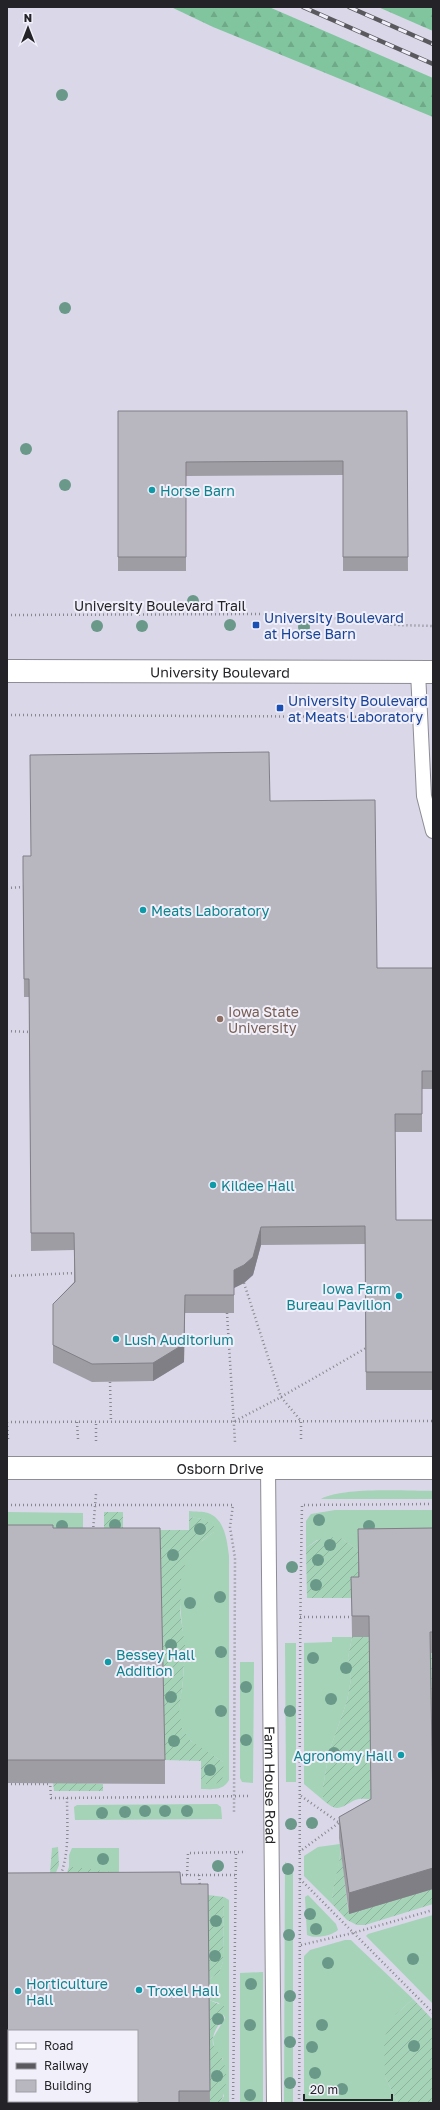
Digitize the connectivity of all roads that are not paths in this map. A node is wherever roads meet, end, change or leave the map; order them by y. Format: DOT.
graph roads {
  1 [pos="7,671"];
  2 [pos="426,672"];
  3 [pos="433,830"];
  4 [pos="7,1468"];
  5 [pos="268,1468"];
  6 [pos="433,1468"];
  7 [pos="274,2103"];
  1 -- 2 [label="street, University Boulevard"];
  2 -- 3 [label="lane"];
  4 -- 5 [label="street, Osborn Drive"];
  5 -- 6 [label="street, Osborn Drive"];
  5 -- 7 [label="lane, Farm House Road"];
}
